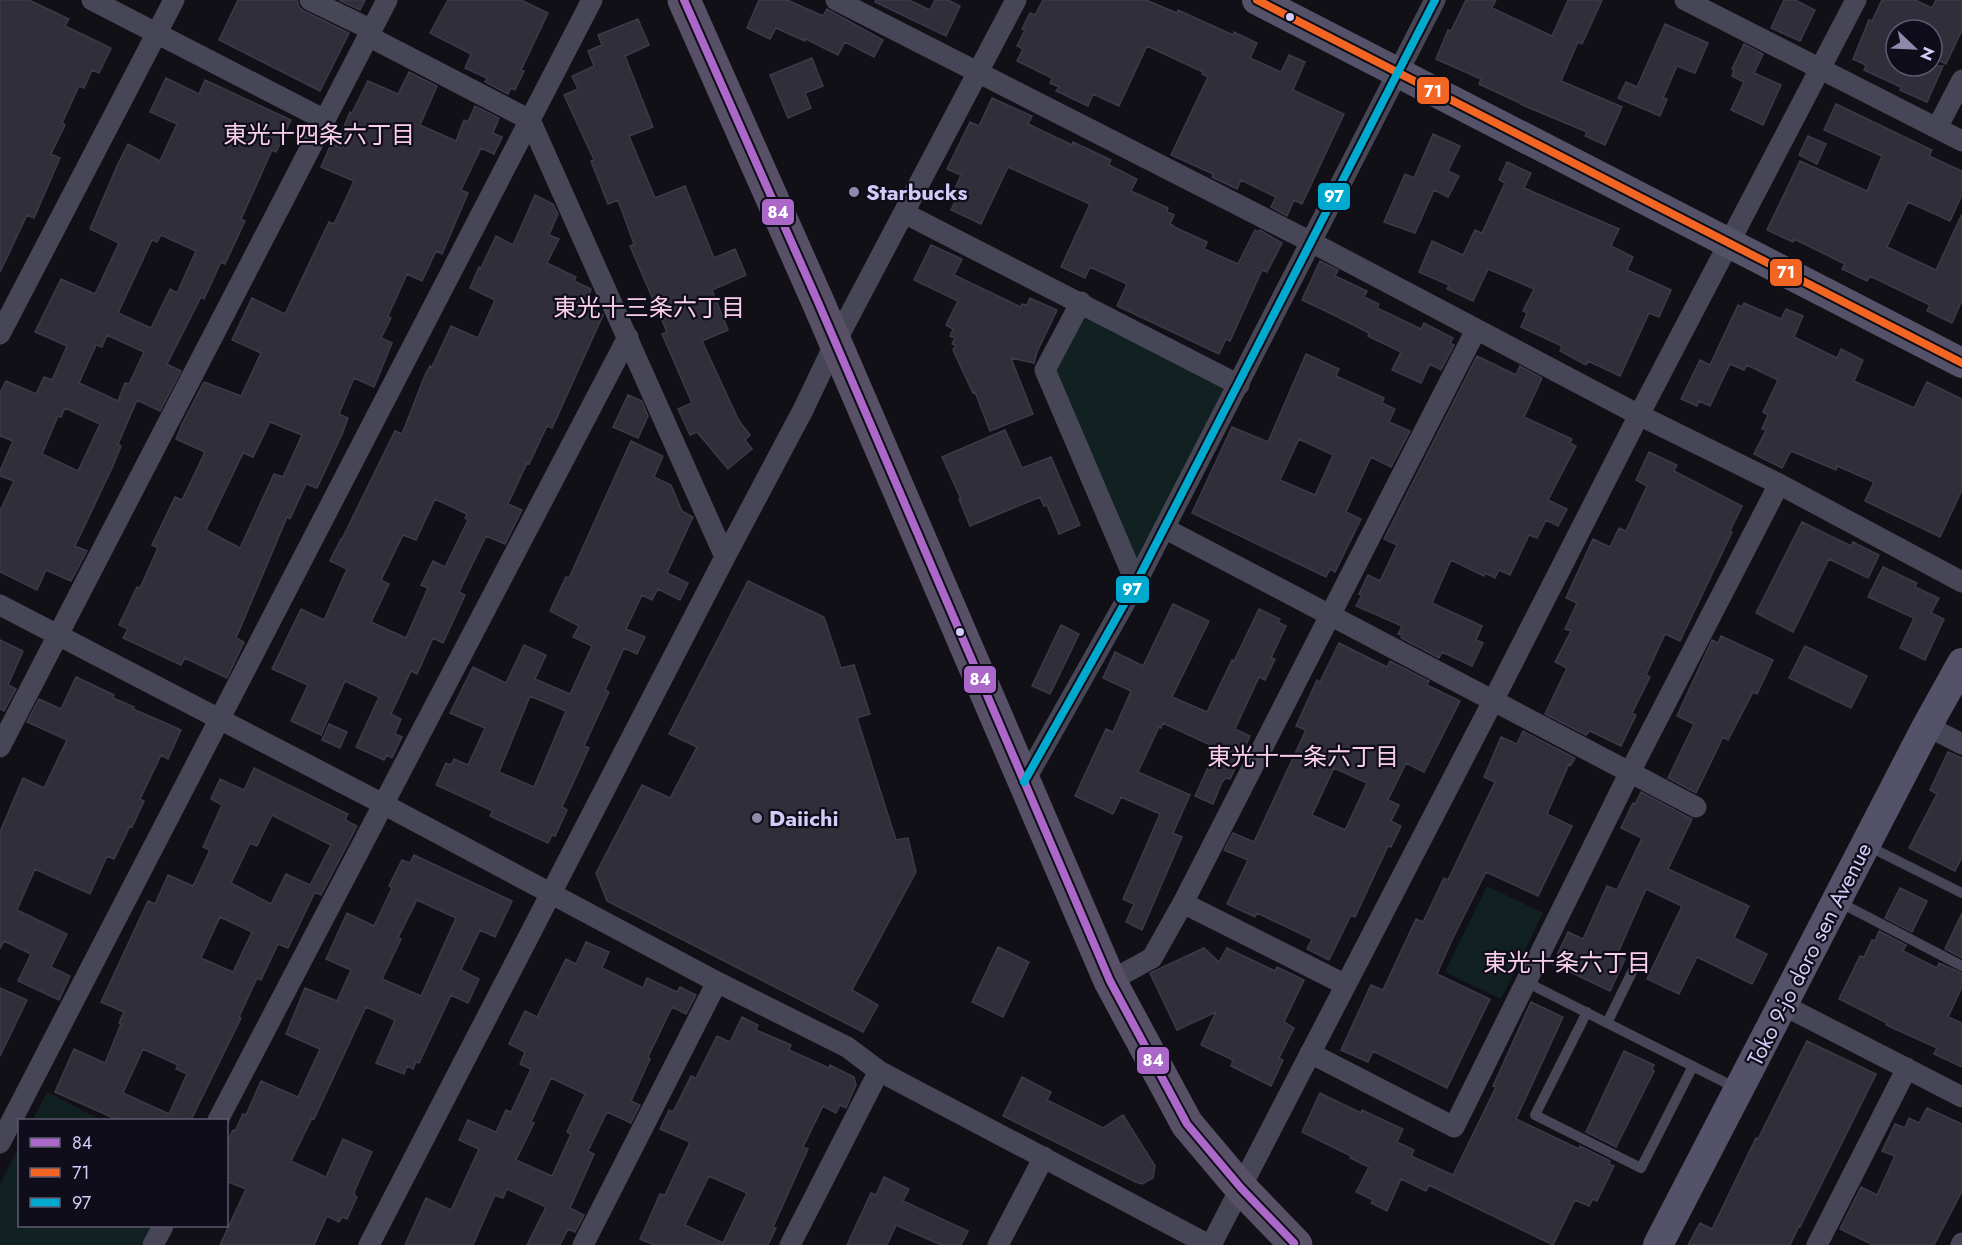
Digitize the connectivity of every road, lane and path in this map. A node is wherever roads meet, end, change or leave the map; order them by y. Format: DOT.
graph roads {
  1 [pos="92,0"];
  2 [pos="174,0"];
  3 [pos="310,0"];
  4 [pos="387,0"];
  5 [pos="592,0"];
  6 [pos="684,0"];
  7 [pos="836,0"];
  8 [pos="1016,0"];
  9 [pos="1257,0"];
  10 [pos="1435,0"];
  11 [pos="1685,0"];
  12 [pos="1856,0"];
  13 [pos="370,33"];
  14 [pos="156,34"];
  15 [pos="1820,69"];
  16 [pos="1397,72"];
  17 [pos="977,73"];
  18 [pos="1962,80"];
  19 [pos="325,120"];
  20 [pos="530,120"];
  21 [pos="1937,128"];
  22 [pos="1962,141"];
  23 [pos="904,213"];
  24 [pos="1311,242"];
  25 [pos="1729,243"];
  26 [pos="1081,302"];
  27 [pos="1476,330"];
  28 [pos="0,334"];
  29 [pos="628,337"];
  30 [pos="835,343"];
  31 [pos="1962,363"];
  32 [pos="1239,385"];
  33 [pos="1639,415"];
  34 [pos="1779,484"];
  35 [pos="1164,528"];
  36 [pos="725,557"];
  37 [pos="1962,582"];
  38 [pos="1136,583"];
  39 [pos="0,605"];
  40 [pos="1330,616"];
  41 [pos="58,635"];
  42 [pos="1962,663"];
  43 [pos="1493,701"];
  44 [pos="219,719"];
  45 [pos="1927,726"];
  46 [pos="1962,744"];
  47 [pos="0,747"];
  48 [pos="1630,772"];
  49 [pos="1024,782"];
  50 [pos="383,804"];
  51 [pos="1696,807"];
  52 [pos="1866,844"];
  53 [pos="1962,892"];
  54 [pos="551,894"];
  55 [pos="1837,901"];
  56 [pos="1183,903"];
  57 [pos="1635,966"];
  58 [pos="1962,966"];
  59 [pos="1110,981"];
  60 [pos="717,982"];
  61 [pos="1526,982"];
  62 [pos="1346,985"];
  63 [pos="1783,1005"];
  64 [pos="1587,1012"];
  65 [pos="1607,1023"];
  66 [pos="1310,1053"];
  67 [pos="1693,1066"];
  68 [pos="1907,1068"];
  69 [pos="879,1071"];
  70 [pos="1739,1089"];
  71 [pos="1962,1097"];
  72 [pos="219,1119"];
  73 [pos="0,1143"];
  74 [pos="1044,1157"];
  75 [pos="1241,1188"];
  76 [pos="162,1227"];
  77 [pos="153,1245"];
  78 [pos="369,1245"];
  79 [pos="583,1245"];
  80 [pos="790,1245"];
  81 [pos="998,1245"];
  82 [pos="1210,1245"];
  83 [pos="1296,1245"];
  84 [pos="1658,1245"];
  85 [pos="1817,1245"];
  1 -- 14 [label="street"];
  2 -- 14 [label="street"];
  3 -- 13 [label="street"];
  4 -- 13 [label="street"];
  5 -- 20 [label="street"];
  6 -- 30 [label="main road"];
  7 -- 17 [label="street"];
  8 -- 17 [label="street"];
  9 -- 16 [label="street"];
  10 -- 16 [label="street"];
  11 -- 15 [label="street"];
  12 -- 15 [label="street"];
  13 -- 19 [label="street"];
  13 -- 20 [label="street"];
  14 -- 19 [label="street"];
  14 -- 28 [label="street"];
  15 -- 21 [label="street"];
  15 -- 25 [label="street"];
  16 -- 24 [label="street"];
  16 -- 25 [label="street"];
  17 -- 23 [label="street"];
  17 -- 24 [label="street"];
  18 -- 21 [label="street"];
  19 -- 41 [label="street"];
  20 -- 29 [label="street"];
  20 -- 44 [label="street"];
  21 -- 22 [label="street"];
  23 -- 26 [label="street"];
  23 -- 30 [label="street"];
  24 -- 27 [label="street"];
  24 -- 32 [label="street"];
  25 -- 31 [label="street"];
  25 -- 33 [label="street"];
  26 -- 32 [label="street"];
  26 -- 38 [label="street"];
  27 -- 33 [label="street"];
  27 -- 40 [label="street"];
  29 -- 36 [label="street"];
  29 -- 50 [label="street"];
  30 -- 36 [label="street"];
  30 -- 49 [label="main road"];
  32 -- 35 [label="street"];
  33 -- 34 [label="street"];
  33 -- 43 [label="street"];
  34 -- 37 [label="street"];
  34 -- 48 [label="street"];
  35 -- 38 [label="street"];
  35 -- 40 [label="street"];
  36 -- 54 [label="street"];
  38 -- 49 [label="street"];
  39 -- 41 [label="street"];
  40 -- 43 [label="street"];
  40 -- 56 [label="street"];
  41 -- 44 [label="street"];
  41 -- 47 [label="street"];
  42 -- 45 [label="street, Toko 9-jo doro sen Avenue"];
  43 -- 48 [label="street"];
  43 -- 62 [label="street"];
  44 -- 50 [label="street"];
  44 -- 73 [label="street"];
  45 -- 46 [label="street"];
  45 -- 52 [label="street, Toko 9-jo doro sen Avenue"];
  48 -- 51 [label="street"];
  48 -- 61 [label="street"];
  49 -- 59 [label="main road"];
  50 -- 54 [label="street"];
  50 -- 72 [label="street"];
  52 -- 53 [label="lane"];
  52 -- 55 [label="street, Toko 9-jo doro sen Avenue"];
  54 -- 60 [label="street"];
  54 -- 78 [label="street"];
  55 -- 58 [label="lane"];
  55 -- 63 [label="street, Toko 9-jo doro sen Avenue"];
  56 -- 59 [label="street"];
  56 -- 62 [label="street"];
  57 -- 65 [label="lane"];
  59 -- 75 [label="main road"];
  60 -- 69 [label="street"];
  60 -- 79 [label="street"];
  61 -- 64 [label="lane"];
  61 -- 66 [label="street"];
  62 -- 66 [label="street"];
  63 -- 68 [label="street"];
  63 -- 70 [label="street, Toko 9-jo doro sen Avenue"];
  64 -- 65 [label="lane"];
  64 -- 67 [label="lane"];
  65 -- 67 [label="lane"];
  66 -- 75 [label="street"];
  67 -- 70 [label="lane"];
  68 -- 71 [label="street"];
  68 -- 85 [label="street"];
  69 -- 74 [label="street"];
  69 -- 80 [label="street"];
  70 -- 84 [label="street, Toko 9-jo doro sen Avenue"];
  74 -- 81 [label="street"];
  74 -- 82 [label="street"];
  75 -- 82 [label="street"];
  75 -- 83 [label="main road"];
  76 -- 77 [label="street"];
}
